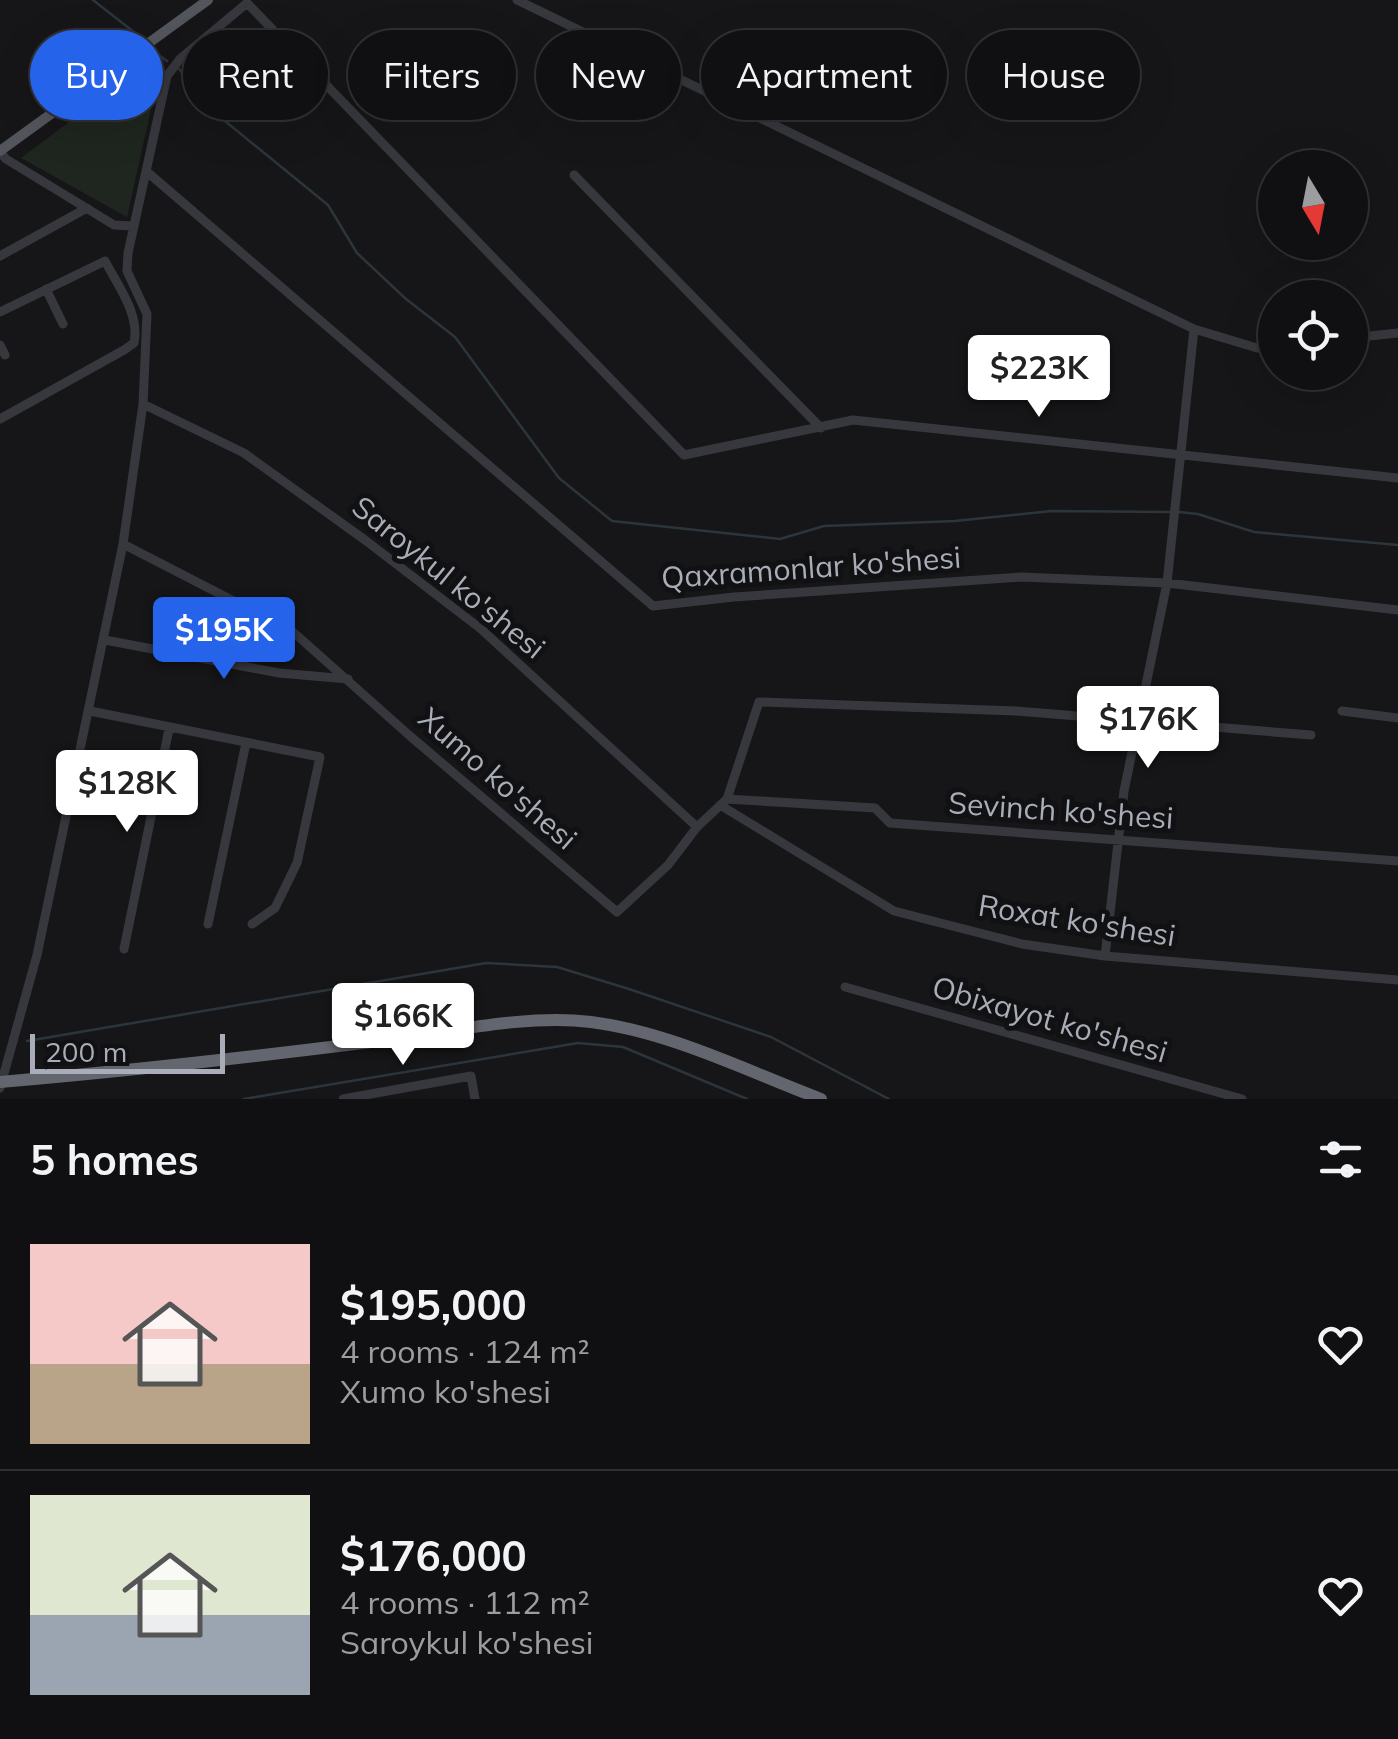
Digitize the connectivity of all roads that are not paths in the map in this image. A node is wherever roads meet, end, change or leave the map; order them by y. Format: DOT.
graph roads {
  1 [pos="208,0"];
  2 [pos="517,0"];
  3 [pos="0,152"];
  4 [pos="146,170"];
  5 [pos="574,175"];
  6 [pos="87,208"];
  7 [pos="132,226"];
  8 [pos="0,256"];
  9 [pos="46,289"];
  10 [pos="0,312"];
  11 [pos="63,324"];
  12 [pos="1194,329"];
  13 [pos="1398,333"];
  14 [pos="1368,336"];
  15 [pos="0,345"];
  16 [pos="1258,348"];
  17 [pos="6,355"];
  18 [pos="142,404"];
  19 [pos="1,416"];
  20 [pos="821,428"];
  21 [pos="1182,454"];
  22 [pos="1398,478"];
  23 [pos="123,544"];
  24 [pos="1167,582"];
  25 [pos="1398,610"];
  26 [pos="105,640"];
  27 [pos="350,680"];
  28 [pos="90,711"];
  29 [pos="1342,711"];
  30 [pos="1398,718"];
  31 [pos="1138,720"];
  32 [pos="169,729"];
  33 [pos="1311,734"];
  34 [pos="246,742"];
  35 [pos="724,802"];
  36 [pos="696,826"];
  37 [pos="1118,838"];
  38 [pos="1398,861"];
  39 [pos="208,924"];
  40 [pos="252,924"];
  41 [pos="124,948"];
  42 [pos="1105,956"];
  43 [pos="1398,980"];
  44 [pos="845,987"];
  45 [pos="1,1084"];
  46 [pos="342,1099"];
  47 [pos="475,1099"];
  48 [pos="822,1099"];
  49 [pos="1242,1099"];
  1 -- 3 [label="main road"];
  2 -- 12 [label="street"];
  3 -- 6 [label="street"];
  4 -- 7 [label="street"];
  4 -- 20 [label="street"];
  4 -- 24 [label="street, Qaxramonlar ko'shesi"];
  5 -- 20 [label="street"];
  6 -- 7 [label="street"];
  6 -- 8 [label="street"];
  7 -- 18 [label="street"];
  9 -- 10 [label="street"];
  9 -- 11 [label="street"];
  9 -- 19 [label="street"];
  12 -- 16 [label="street"];
  12 -- 21 [label="street"];
  13 -- 14 [label="street"];
  15 -- 17 [label="street"];
  18 -- 23 [label="street"];
  18 -- 36 [label="street, Saroykul ko'shesi"];
  20 -- 21 [label="street"];
  21 -- 22 [label="street"];
  21 -- 24 [label="street"];
  23 -- 26 [label="street"];
  23 -- 27 [label="street, Xumo ko'shesi"];
  24 -- 25 [label="street, Qaxramonlar ko'shesi"];
  24 -- 31 [label="street"];
  26 -- 27 [label="street"];
  26 -- 28 [label="street"];
  27 -- 36 [label="street, Xumo ko'shesi"];
  28 -- 32 [label="street"];
  28 -- 45 [label="street"];
  29 -- 30 [label="street"];
  31 -- 33 [label="street"];
  31 -- 35 [label="street"];
  31 -- 37 [label="street"];
  32 -- 34 [label="street"];
  32 -- 41 [label="street"];
  34 -- 39 [label="street"];
  34 -- 40 [label="street"];
  35 -- 36 [label="street"];
  35 -- 37 [label="street, Sevinch ko'shesi"];
  35 -- 42 [label="street, Roxat ko'shesi"];
  37 -- 38 [label="street, Sevinch ko'shesi"];
  37 -- 42 [label="street"];
  42 -- 43 [label="street, Roxat ko'shesi"];
  44 -- 49 [label="street, Obixayot ko'shesi"];
  45 -- 48 [label="highway"];
  46 -- 47 [label="street"];
}
